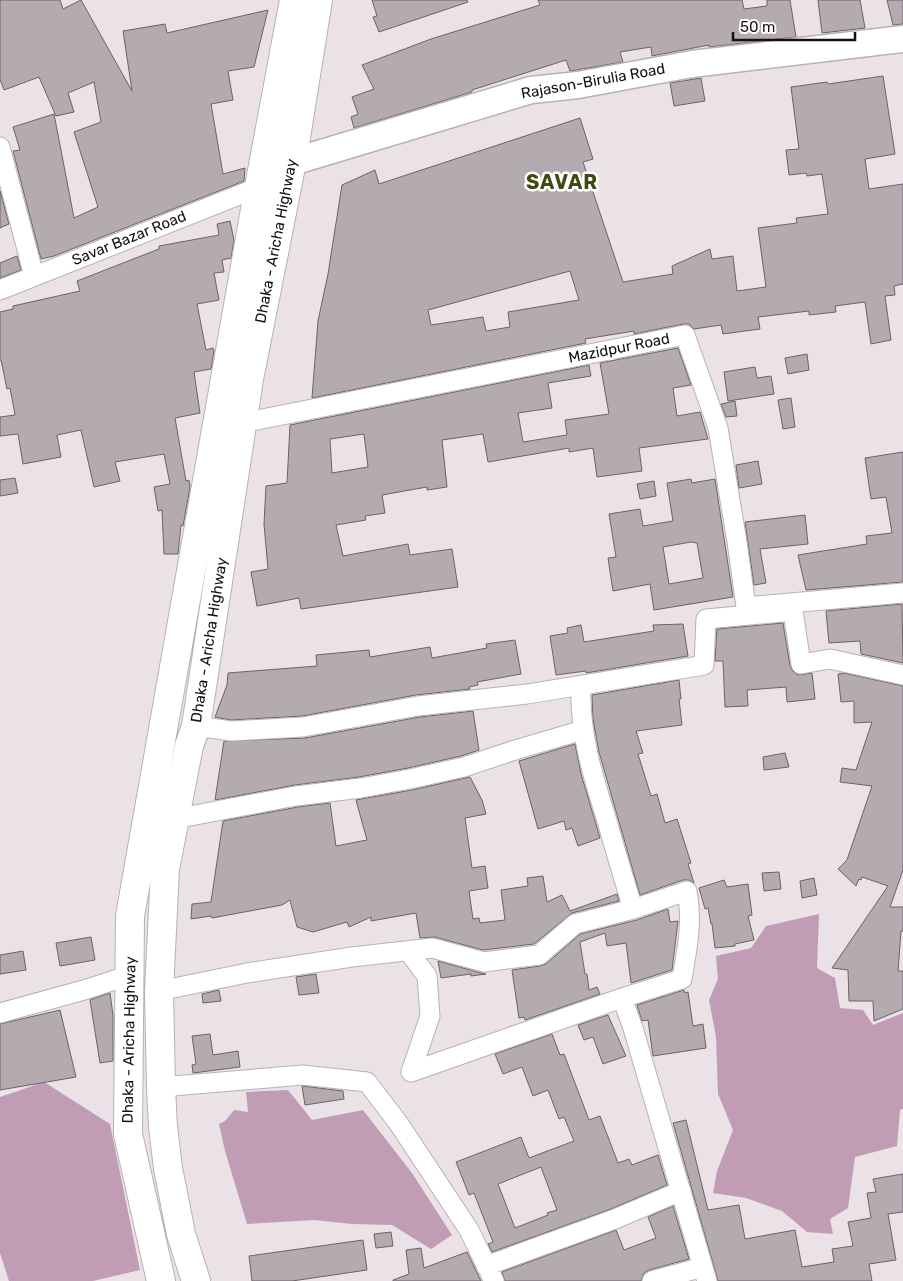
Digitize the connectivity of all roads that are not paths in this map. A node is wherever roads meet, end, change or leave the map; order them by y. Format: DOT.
graph roads {
  1 [pos="294,0"];
  2 [pos="318,0"];
  3 [pos="903,39"];
  4 [pos="0,147"];
  5 [pos="292,162"];
  6 [pos="259,187"];
  7 [pos="34,276"];
  8 [pos="0,290"];
  9 [pos="242,423"];
  10 [pos="903,593"];
  11 [pos="903,675"];
  12 [pos="580,686"];
  13 [pos="196,726"];
  14 [pos="583,730"];
  15 [pos="174,819"];
  16 [pos="633,909"];
  17 [pos="408,951"];
  18 [pos="130,976"];
  19 [pos="158,991"];
  20 [pos="622,998"];
  21 [pos="0,1013"];
  22 [pos="161,1087"];
  23 [pos="681,1192"];
  24 [pos="490,1274"];
  25 [pos="705,1274"];
  26 [pos="161,1281"];
  27 [pos="196,1281"];
  28 [pos="652,1281"];
  1 -- 6 [label="highway, Dhaka - Aricha Highway"];
  2 -- 5 [label="highway, Dhaka - Aricha Highway"];
  3 -- 5 [label="street, Rajason-Birulia Road"];
  4 -- 7 [label="street"];
  5 -- 9 [label="highway, Dhaka - Aricha Highway"];
  6 -- 7 [label="street, Savar Bazar Road"];
  6 -- 18 [label="highway, Dhaka - Aricha Highway"];
  7 -- 8 [label="street, Savar Bazar Road"];
  9 -- 10 [label="street, Mazidpur Road"];
  9 -- 13 [label="highway, Dhaka - Aricha Highway"];
  11 -- 12 [label="street"];
  12 -- 13 [label="street"];
  12 -- 14 [label="street"];
  13 -- 15 [label="highway, Dhaka - Aricha Highway"];
  14 -- 15 [label="street"];
  14 -- 16 [label="street"];
  15 -- 19 [label="highway, Dhaka - Aricha Highway"];
  16 -- 17 [label="street"];
  16 -- 20 [label="street"];
  17 -- 19 [label="street"];
  17 -- 20 [label="street"];
  18 -- 21 [label="street"];
  18 -- 26 [label="highway, Dhaka - Aricha Highway"];
  19 -- 22 [label="highway, Dhaka - Aricha Highway"];
  20 -- 23 [label="street"];
  22 -- 24 [label="street"];
  22 -- 27 [label="highway, Dhaka - Aricha Highway"];
  23 -- 24 [label="street"];
  23 -- 25 [label="street"];
  25 -- 28 [label="street"];
}
